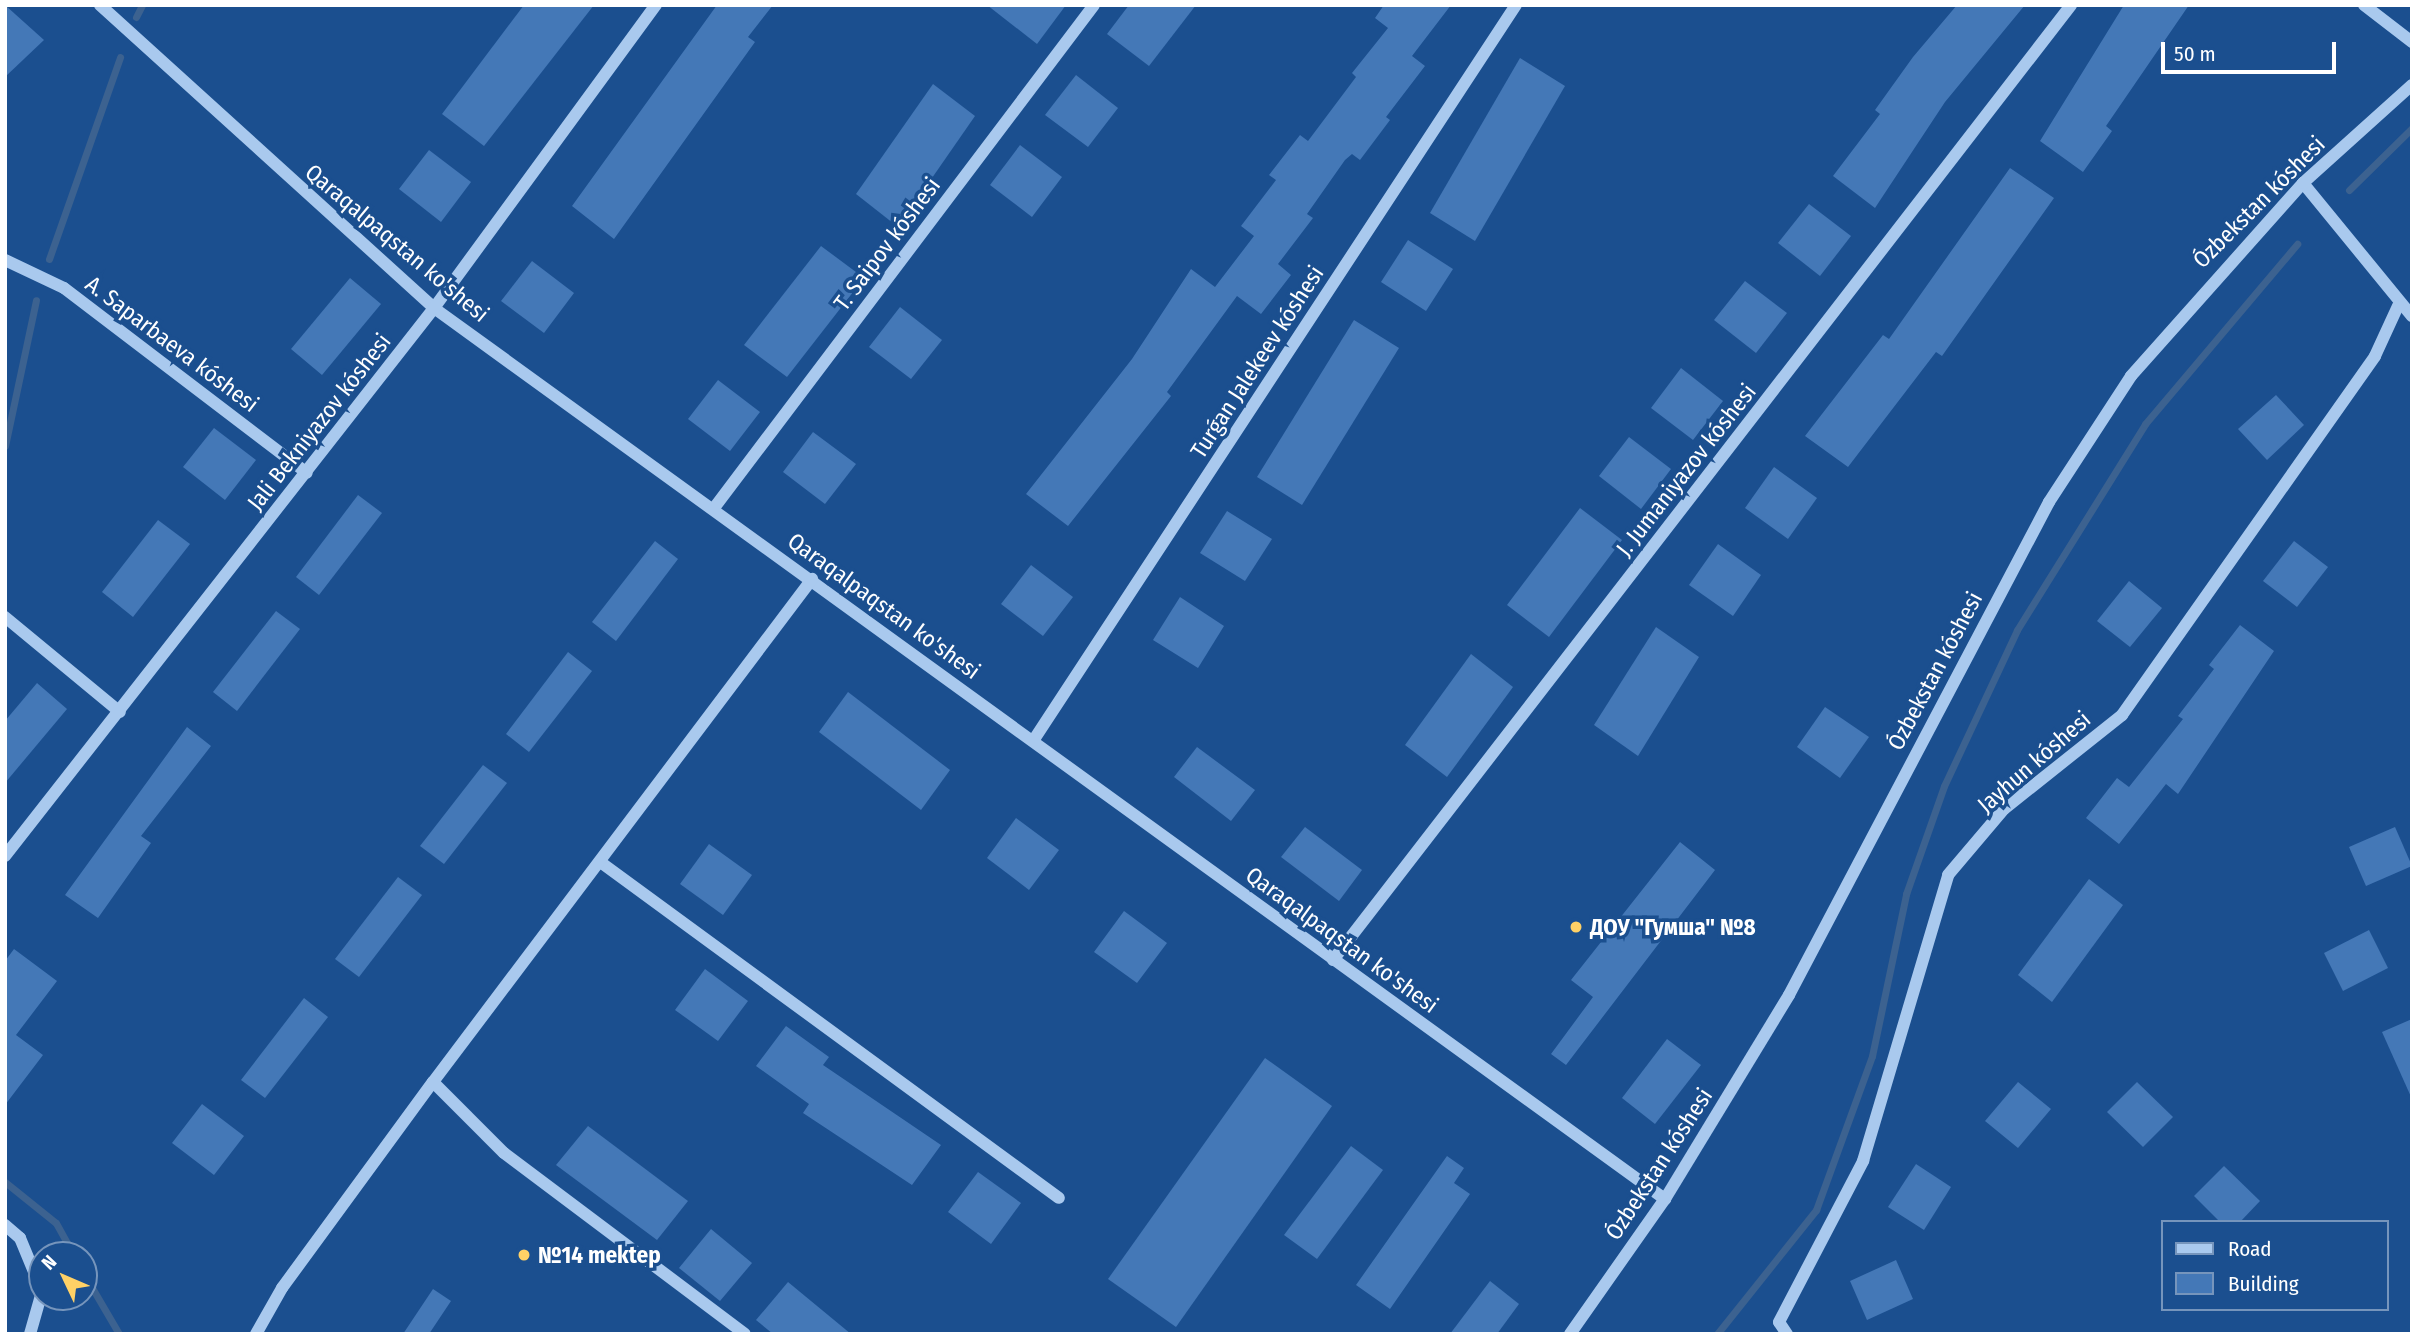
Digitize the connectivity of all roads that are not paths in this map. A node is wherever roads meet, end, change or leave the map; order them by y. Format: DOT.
graph roads {
  1 [pos="656,5"];
  2 [pos="1094,5"];
  3 [pos="1516,5"];
  4 [pos="2071,5"];
  5 [pos="2364,5"];
  6 [pos="103,9"];
  7 [pos="2412,42"];
  8 [pos="2412,85"];
  9 [pos="2302,183"];
  10 [pos="5,260"];
  11 [pos="2398,306"];
  12 [pos="434,308"];
  13 [pos="2412,316"];
  14 [pos="307,473"];
  15 [pos="714,508"];
  16 [pos="812,579"];
  17 [pos="5,617"];
  18 [pos="120,712"];
  19 [pos="1033,741"];
  20 [pos="5,856"];
  21 [pos="603,864"];
  22 [pos="1333,960"];
  23 [pos="433,1082"];
  24 [pos="1059,1198"];
  25 [pos="1665,1199"];
  26 [pos="5,1225"];
  27 [pos="28,1258"];
  28 [pos="37,1311"];
  29 [pos="30,1334"];
  30 [pos="256,1334"];
  31 [pos="745,1334"];
  32 [pos="1570,1334"];
  33 [pos="1787,1334"];
  1 -- 12 [label="street, Jali Bekniyazov kóshesi"];
  2 -- 15 [label="street, T. Saipov kóshesi"];
  3 -- 19 [label="street, Turǵan Jalekeev kóshesi"];
  4 -- 22 [label="street, J. Jumaniyazov kóshesi"];
  5 -- 7 [label="street"];
  6 -- 12 [label="street, Qaraqalpaqstan ko'shesi"];
  8 -- 9 [label="street, Ózbekstan kóshesi"];
  9 -- 11 [label="street"];
  9 -- 25 [label="street, Ózbekstan kóshesi"];
  10 -- 14 [label="street, A. Saparbaeva kóshesi"];
  11 -- 13 [label="street"];
  11 -- 33 [label="street, Jayhun kóshesi"];
  12 -- 14 [label="street, Jali Bekniyazov kóshesi"];
  12 -- 15 [label="street, Qaraqalpaqstan ko'shesi"];
  14 -- 18 [label="street, Jali Bekniyazov kóshesi"];
  15 -- 16 [label="street, Qaraqalpaqstan ko'shesi"];
  16 -- 19 [label="street, Qaraqalpaqstan ko'shesi"];
  16 -- 21 [label="street"];
  17 -- 18 [label="street"];
  18 -- 20 [label="street, Jali Bekniyazov kóshesi"];
  19 -- 22 [label="street, Qaraqalpaqstan ko'shesi"];
  21 -- 23 [label="street"];
  21 -- 24 [label="street"];
  22 -- 25 [label="street, Qaraqalpaqstan ko'shesi"];
  23 -- 30 [label="street"];
  23 -- 31 [label="street"];
  25 -- 32 [label="street, Ózbekstan kóshesi"];
  26 -- 27 [label="street"];
  28 -- 29 [label="street"];
}
